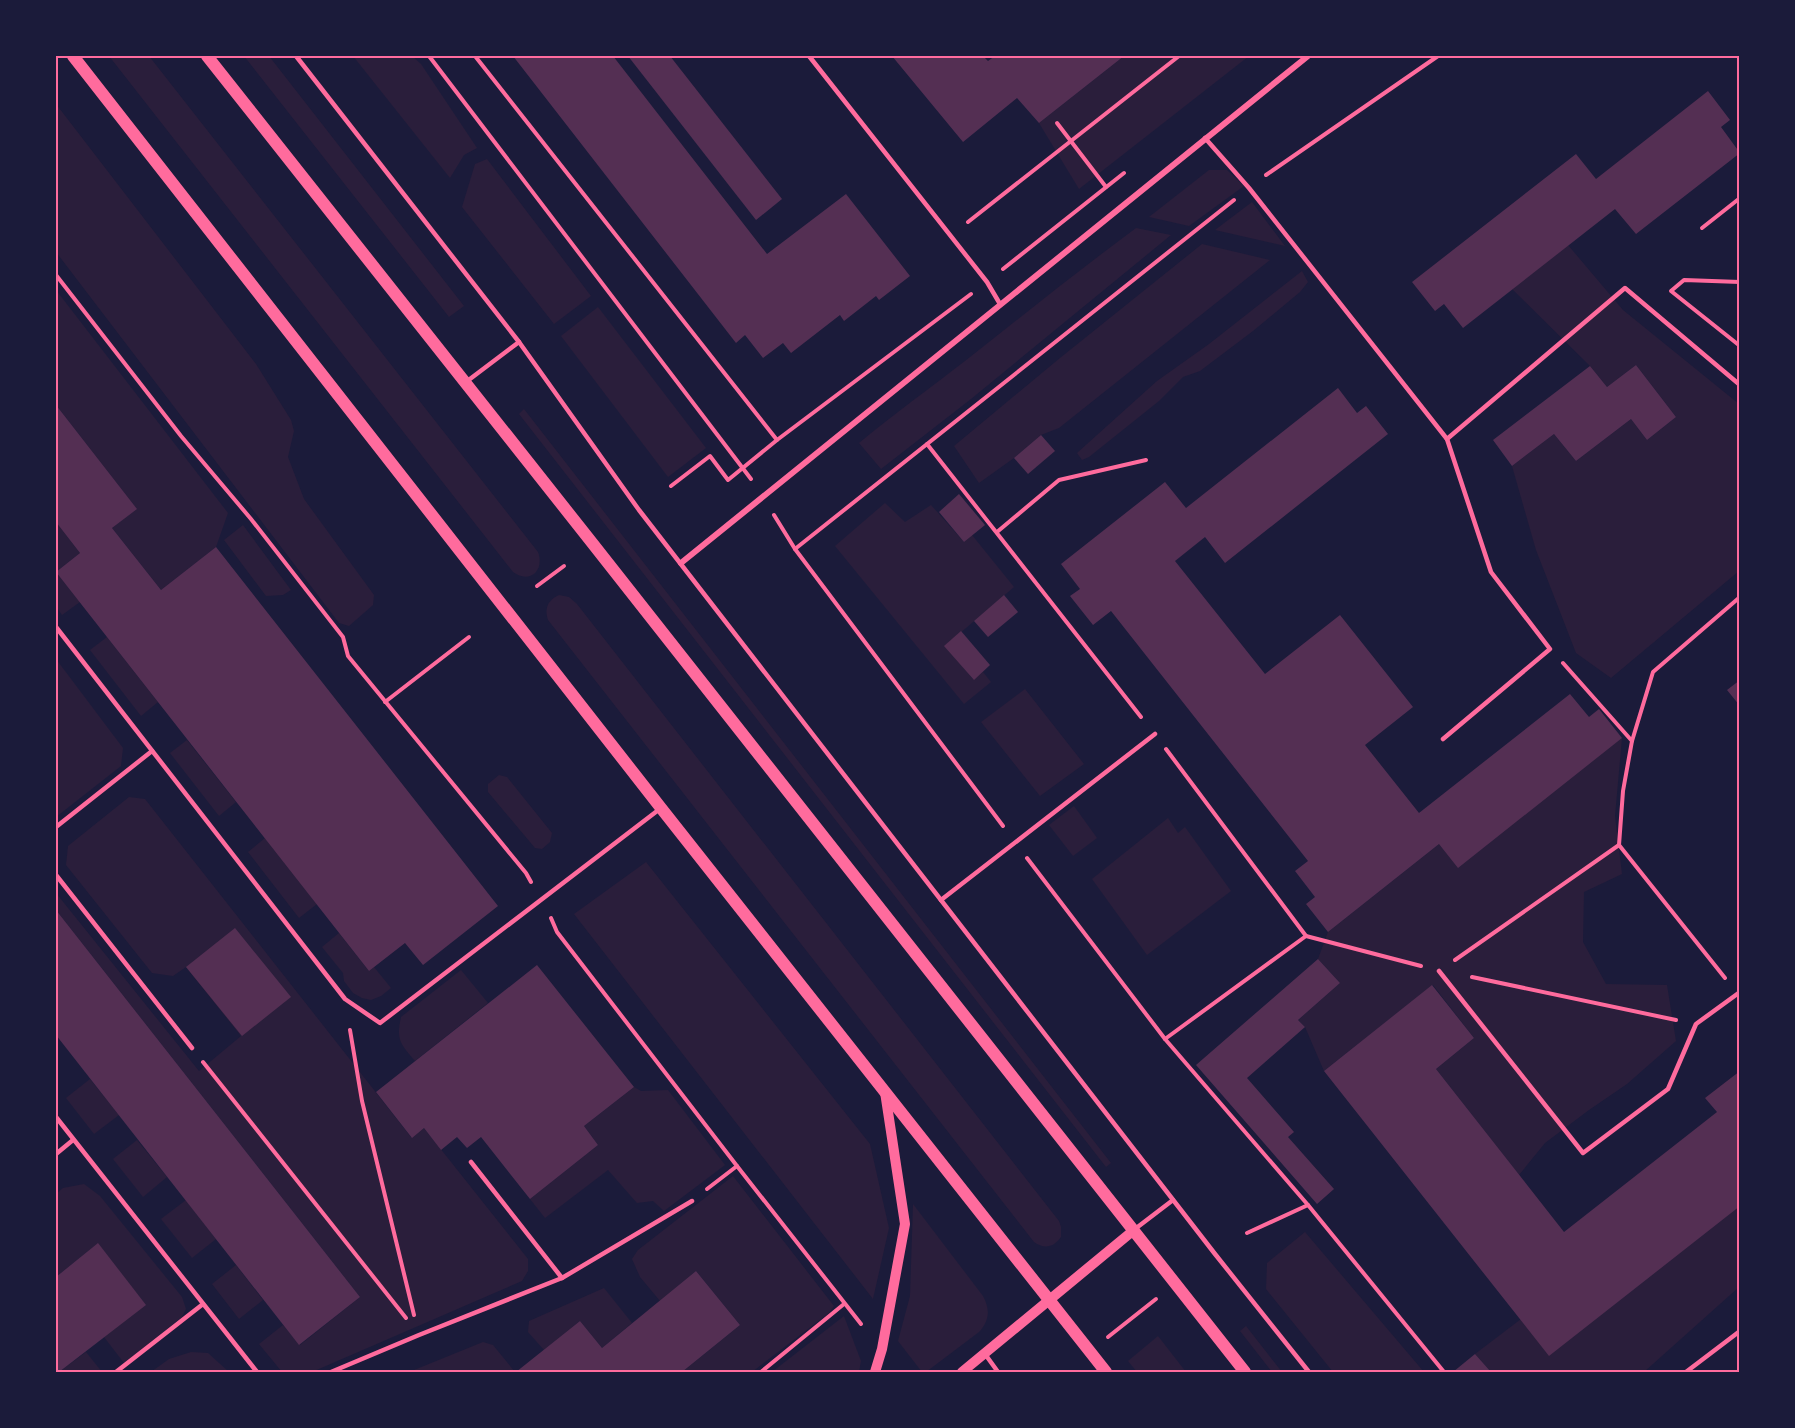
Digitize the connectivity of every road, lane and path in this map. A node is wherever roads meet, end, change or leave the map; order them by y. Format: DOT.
graph roads {
  1 [pos="73,56"];
  2 [pos="207,56"];
  3 [pos="296,56"];
  4 [pos="429,56"];
  5 [pos="475,56"];
  6 [pos="809,56"];
  7 [pos="1179,56"];
  8 [pos="1308,56"];
  9 [pos="1438,56"];
  10 [pos="1057,123"];
  11 [pos="1205,138"];
  12 [pos="1071,141"];
  13 [pos="1125,172"];
  14 [pos="1106,187"];
  15 [pos="1249,188"];
  16 [pos="1740,198"];
  17 [pos="1702,228"];
  18 [pos="950,236"];
  19 [pos="56,275"];
  20 [pos="987,282"];
  21 [pos="1740,282"];
  22 [pos="1000,304"];
  23 [pos="519,342"];
  24 [pos="1740,346"];
  25 [pos="466,382"];
  26 [pos="1740,385"];
  27 [pos="1447,439"];
  28 [pos="777,440"];
  29 [pos="927,444"];
  30 [pos="1146,460"];
  31 [pos="743,468"];
  32 [pos="671,486"];
  33 [pos="763,497"];
  34 [pos="997,532"];
  35 [pos="795,549"];
  36 [pos="681,563"];
  37 [pos="564,566"];
  38 [pos="537,586"];
  39 [pos="1740,597"];
  40 [pos="56,627"];
  41 [pos="470,637"];
  42 [pos="1550,649"];
  43 [pos="385,702"];
  44 [pos="1155,734"];
  45 [pos="1443,739"];
  46 [pos="1632,741"];
  47 [pos="152,751"];
  48 [pos="662,808"];
  49 [pos="56,827"];
  50 [pos="1015,841"];
  51 [pos="1618,845"];
  52 [pos="526,873"];
  53 [pos="56,875"];
  54 [pos="940,900"];
  55 [pos="557,932"];
  56 [pos="1306,936"];
  57 [pos="1439,971"];
  58 [pos="1738,993"];
  59 [pos="345,999"];
  60 [pos="192,1048"];
  61 [pos="885,1092"];
  62 [pos="56,1117"];
  63 [pos="74,1140"];
  64 [pos="56,1154"];
  65 [pos="471,1162"];
  66 [pos="737,1166"];
  67 [pos="1173,1200"];
  68 [pos="692,1201"];
  69 [pos="1308,1205"];
  70 [pos="1134,1230"];
  71 [pos="1247,1233"];
  72 [pos="562,1278"];
  73 [pos="1048,1300"];
  74 [pos="203,1304"];
  75 [pos="844,1304"];
  76 [pos="1146,1307"];
  77 [pos="865,1329"];
  78 [pos="1740,1331"];
  79 [pos="419,1335"];
  80 [pos="1108,1337"];
  81 [pos="985,1353"];
  82 [pos="116,1372"];
  83 [pos="257,1372"];
  84 [pos="331,1372"];
  85 [pos="760,1372"];
  86 [pos="875,1372"];
  87 [pos="962,1372"];
  88 [pos="998,1372"];
  89 [pos="1106,1372"];
  90 [pos="1245,1372"];
  91 [pos="1309,1372"];
  92 [pos="1444,1372"];
  93 [pos="1686,1372"];
  1 -- 48 [label="main road"];
  2 -- 25 [label="main road"];
  3 -- 23 [label="lane"];
  4 -- 31 [label="path"];
  5 -- 28 [label="path"];
  6 -- 18 [label="lane"];
  7 -- 12 [label="path"];
  8 -- 11 [label="street"];
  9 -- 15 [label="path"];
  10 -- 12 [label="path"];
  11 -- 15 [label="lane"];
  11 -- 22 [label="street"];
  12 -- 14 [label="path"];
  12 -- 18 [label="path"];
  13 -- 14 [label="path"];
  14 -- 20 [label="path"];
  15 -- 27 [label="lane"];
  15 -- 29 [label="path"];
  16 -- 17 [label="path"];
  18 -- 20 [label="lane"];
  19 -- 43 [label="path"];
  20 -- 22 [label="lane"];
  20 -- 28 [label="path"];
  21 -- 24 [label="path"];
  22 -- 33 [label="street"];
  23 -- 25 [label="lane"];
  23 -- 36 [label="lane"];
  25 -- 70 [label="main road"];
  26 -- 27 [label="lane"];
  27 -- 42 [label="lane"];
  28 -- 31 [label="path"];
  29 -- 34 [label="path"];
  29 -- 35 [label="path"];
  30 -- 34 [label="path"];
  31 -- 32 [label="path"];
  31 -- 33 [label="path"];
  33 -- 35 [label="path"];
  33 -- 36 [label="street"];
  34 -- 44 [label="path"];
  35 -- 50 [label="path"];
  36 -- 54 [label="lane"];
  37 -- 38 [label="path"];
  39 -- 46 [label="path"];
  40 -- 47 [label="lane"];
  41 -- 43 [label="path"];
  42 -- 45 [label="lane"];
  42 -- 46 [label="path"];
  43 -- 52 [label="path"];
  44 -- 50 [label="lane"];
  44 -- 56 [label="path"];
  46 -- 51 [label="path"];
  47 -- 49 [label="lane"];
  47 -- 59 [label="lane"];
  48 -- 59 [label="lane"];
  48 -- 61 [label="main road"];
  50 -- 54 [label="lane"];
  50 -- 69 [label="path"];
  51 -- 57 [label="path"];
  51 -- 58 [label="path"];
  53 -- 60 [label="lane"];
  54 -- 67 [label="lane"];
  55 -- 66 [label="path"];
  57 -- 58 [label="lane"];
  59 -- 79 [label="path"];
  60 -- 79 [label="path"];
  61 -- 73 [label="main road"];
  61 -- 86 [label="street"];
  62 -- 63 [label="lane"];
  63 -- 64 [label="lane"];
  63 -- 74 [label="lane"];
  65 -- 72 [label="lane"];
  66 -- 68 [label="path"];
  66 -- 75 [label="path"];
  67 -- 70 [label="lane"];
  67 -- 91 [label="lane"];
  68 -- 72 [label="lane"];
  69 -- 71 [label="path"];
  69 -- 92 [label="path"];
  70 -- 73 [label="street"];
  70 -- 90 [label="main road"];
  72 -- 79 [label="lane"];
  73 -- 81 [label="street"];
  73 -- 89 [label="main road"];
  74 -- 82 [label="lane"];
  74 -- 83 [label="lane"];
  75 -- 77 [label="path"];
  75 -- 85 [label="path"];
  76 -- 80 [label="path"];
  78 -- 93 [label="lane"];
  79 -- 84 [label="lane"];
  81 -- 87 [label="street"];
  81 -- 88 [label="lane"];
}
